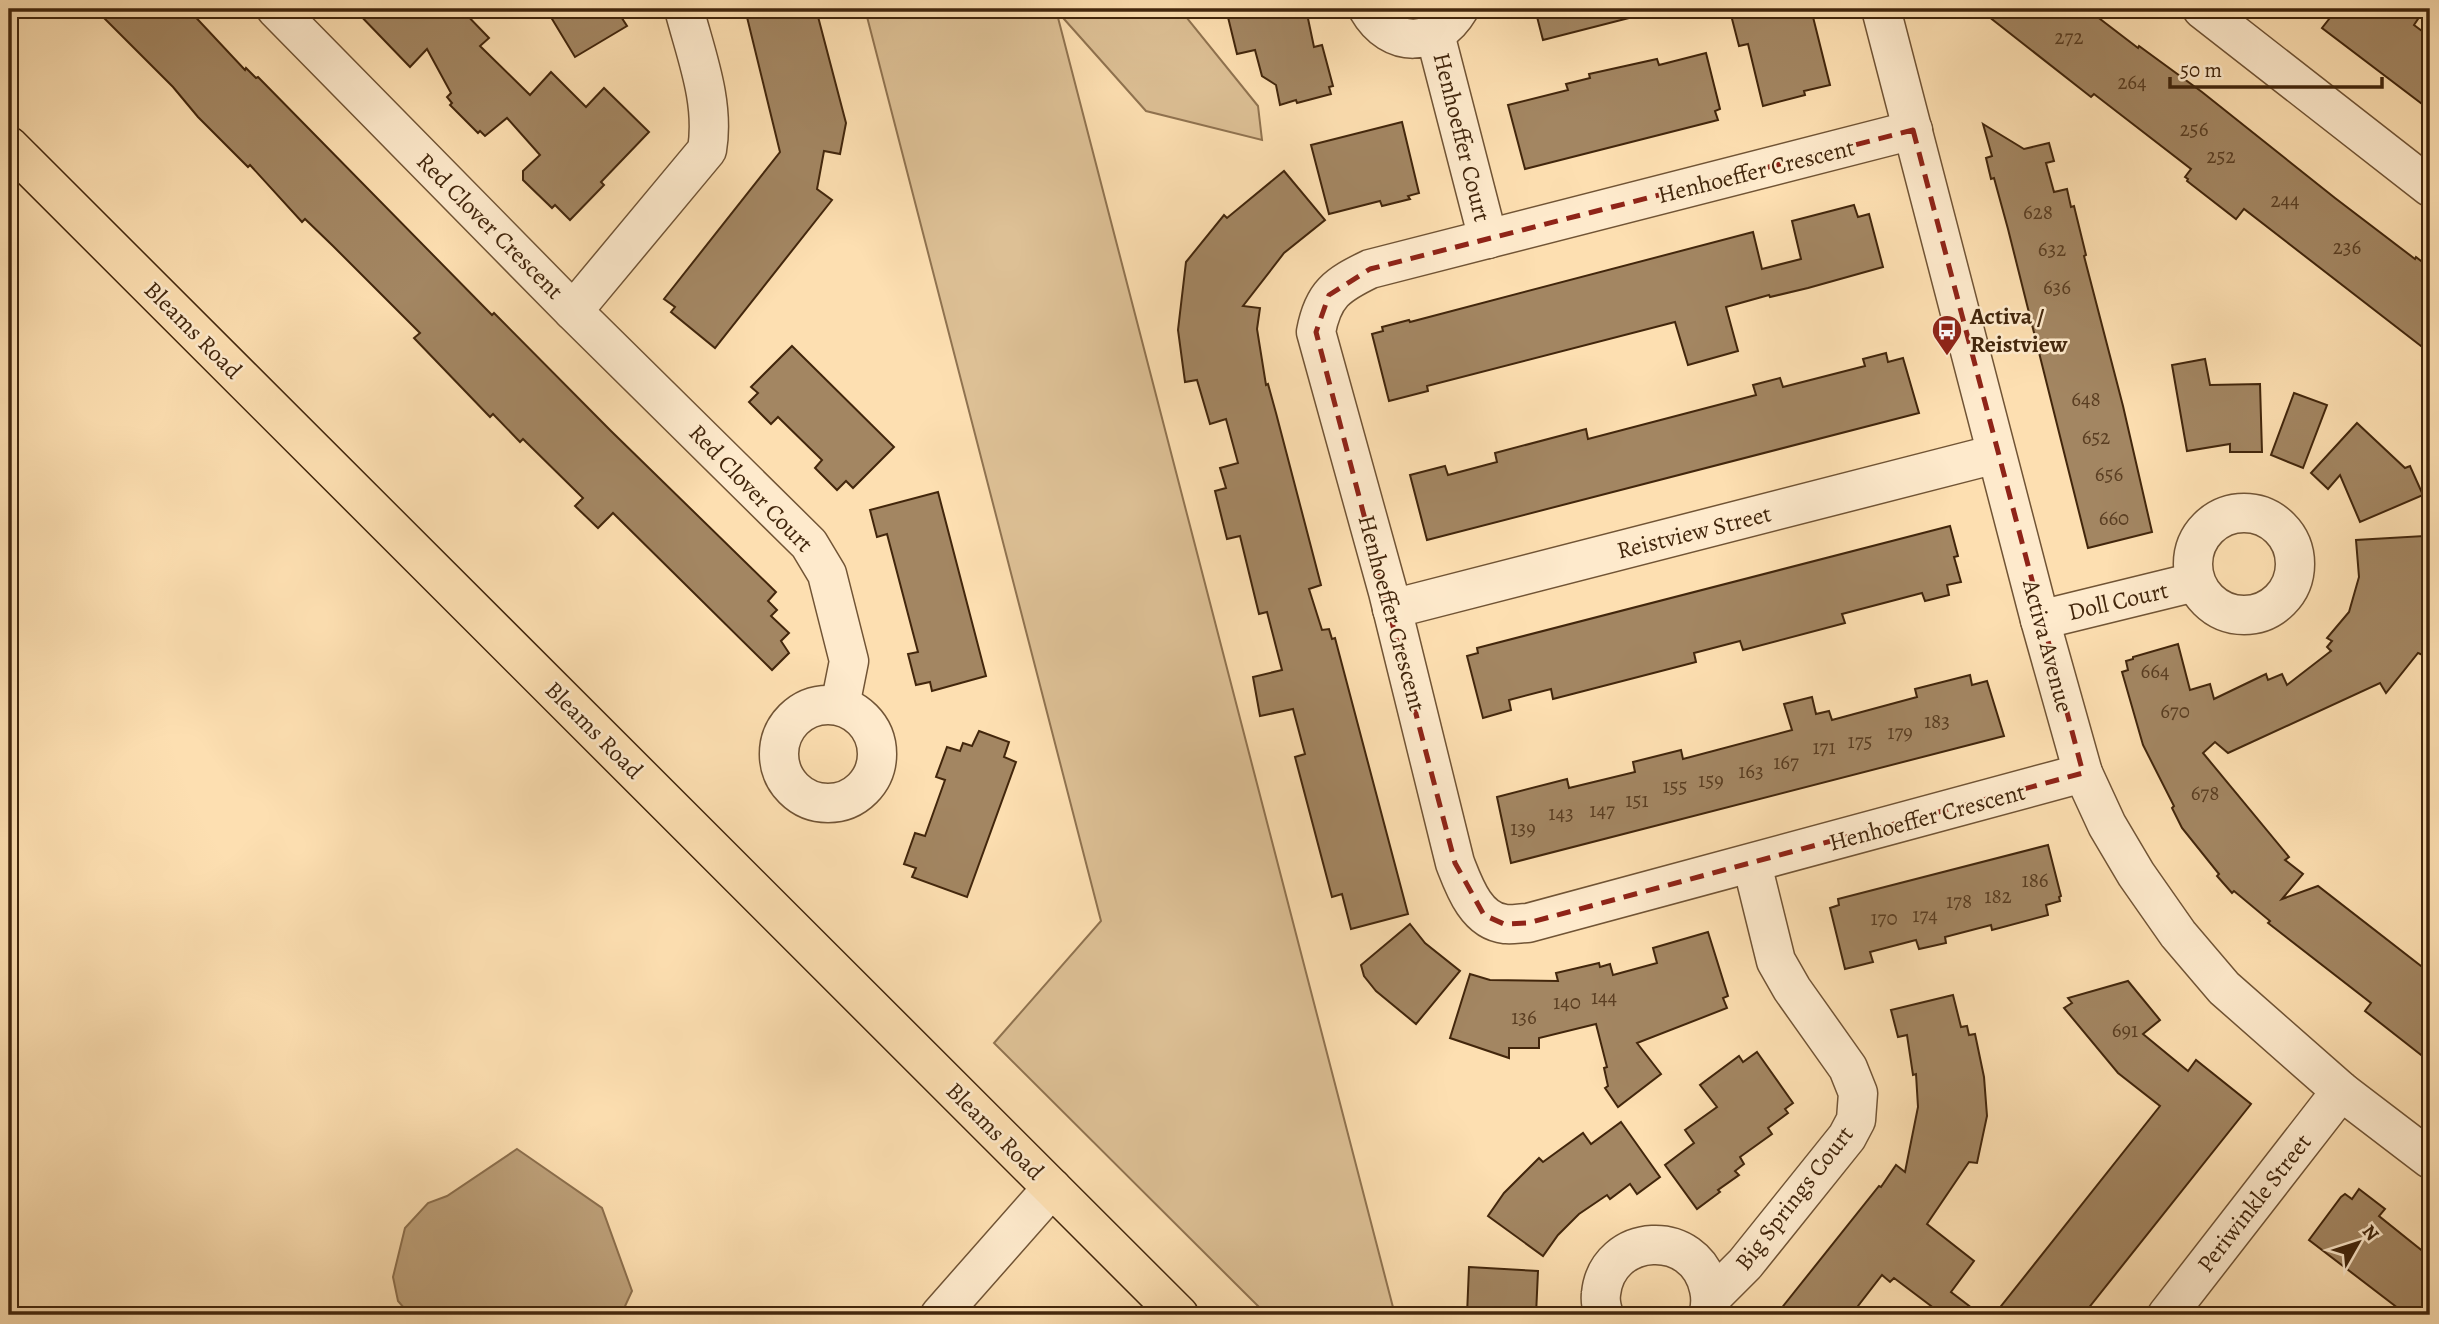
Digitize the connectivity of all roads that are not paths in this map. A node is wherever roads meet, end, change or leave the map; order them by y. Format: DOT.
graph roads {
  1 [pos="276,9"];
  2 [pos="684,9"];
  3 [pos="1368,9"];
  4 [pos="1881,9"];
  5 [pos="2202,9"];
  6 [pos="1447,21"];
  7 [pos="1913,130"];
  8 [pos="9,146"];
  9 [pos="2430,187"];
  10 [pos="1488,239"];
  11 [pos="573,311"];
  12 [pos="1996,454"];
  13 [pos="2195,582"];
  14 [pos="1392,609"];
  15 [pos="2040,620"];
  16 [pos="840,706"];
  17 [pos="2083,773"];
  18 [pos="1752,864"];
  19 [pos="2341,1091"];
  20 [pos="2430,1159"];
  21 [pos="1052,1188"];
  22 [pos="1709,1307"];
  23 [pos="940,1315"];
  24 [pos="1178,1315"];
  25 [pos="1604,1315"];
  26 [pos="2167,1315"];
  1 -- 11 [label="street, Red Clover Crescent"];
  2 -- 11 [label="street, Red Clover Crescent"];
  3 -- 6 [label="street, Henhoeffer Court"];
  4 -- 7 [label="street, Activa Avenue"];
  5 -- 9 [label="street"];
  6 -- 10 [label="street, Henhoeffer Court"];
  7 -- 10 [label="street, Henhoeffer Crescent"];
  7 -- 12 [label="street, Activa Avenue"];
  8 -- 21 [label="main road, Bleams Road"];
  10 -- 14 [label="street, Henhoeffer Crescent"];
  11 -- 16 [label="street, Red Clover Court"];
  12 -- 14 [label="street, Reistview Street"];
  12 -- 15 [label="street, Activa Avenue"];
  13 -- 15 [label="street, Doll Court"];
  14 -- 18 [label="street, Henhoeffer Crescent"];
  15 -- 17 [label="street, Activa Avenue"];
  17 -- 18 [label="street, Henhoeffer Crescent"];
  17 -- 19 [label="street, Activa Avenue"];
  18 -- 22 [label="street, Big Springs Court"];
  19 -- 20 [label="street, Activa Avenue"];
  19 -- 26 [label="street, Periwinkle Street"];
  21 -- 23 [label="street"];
  21 -- 24 [label="main road, Bleams Road"];
  22 -- 25 [label="street, Big Springs Court"];
}
